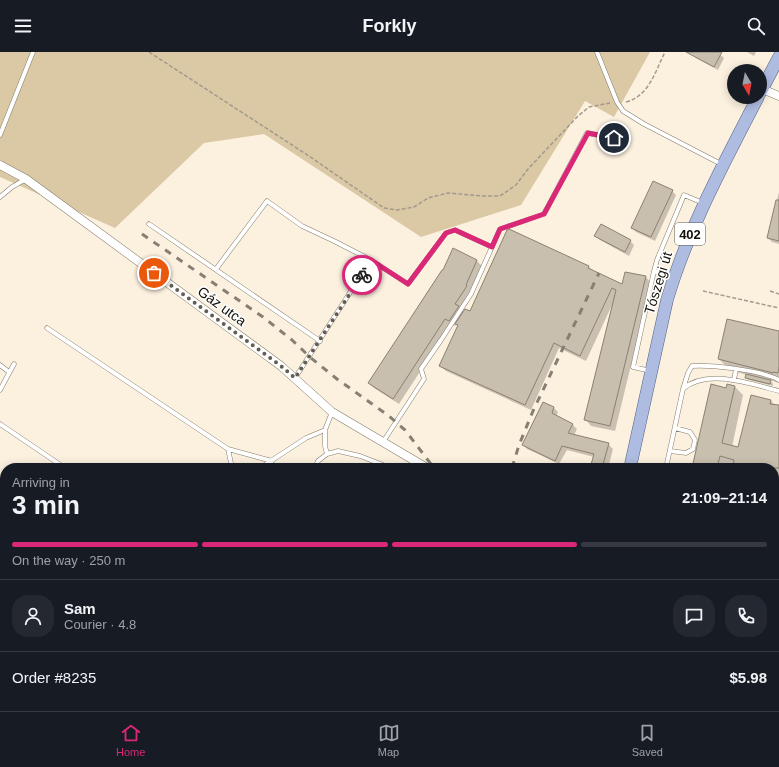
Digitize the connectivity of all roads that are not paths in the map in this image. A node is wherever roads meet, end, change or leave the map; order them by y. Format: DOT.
graph roads {
  1 [pos="33,52"];
  2 [pos="597,52"];
  3 [pos="779,57"];
  4 [pos="767,80"];
  5 [pos="767,94"];
  6 [pos="779,96"];
  7 [pos="754,104"];
  8 [pos="0,136"];
  9 [pos="614,138"];
  10 [pos="723,165"];
  11 [pos="0,166"];
  12 [pos="26,179"];
  13 [pos="0,197"];
  14 [pos="705,203"];
  15 [pos="149,224"];
  16 [pos="492,247"];
  17 [pos="371,260"];
  18 [pos="216,270"];
  19 [pos="654,271"];
  20 [pos="674,276"];
  21 [pos="47,328"];
  22 [pos="320,341"];
  23 [pos="14,364"];
  24 [pos="0,365"];
  25 [pos="736,369"];
  26 [pos="651,371"];
  27 [pos="9,372"];
  28 [pos="295,378"];
  29 [pos="734,380"];
  30 [pos="779,380"];
  31 [pos="0,390"];
  32 [pos="683,390"];
  33 [pos="779,390"];
  34 [pos="332,412"];
  35 [pos="0,424"];
  36 [pos="675,428"];
  37 [pos="324,430"];
  38 [pos="384,442"];
  39 [pos="228,449"];
  40 [pos="670,451"];
  41 [pos="327,454"];
  42 [pos="272,461"];
  43 [pos="58,463"];
  44 [pos="231,463"];
  45 [pos="269,463"];
  46 [pos="317,463"];
  47 [pos="378,463"];
  48 [pos="419,463"];
  49 [pos="631,463"];
  50 [pos="667,463"];
  1 -- 8 [label="lane"];
  2 -- 10 [label="lane"];
  3 -- 4 [label="main road, Tószegi út / 402"];
  5 -- 6 [label="street"];
  7 -- 10 [label="main road, Tószegi út / 402"];
  9 -- 16 [label="lane"];
  10 -- 14 [label="main road, Tószegi út / 402"];
  11 -- 12 [label="street, Gáz utca"];
  12 -- 13 [label="lane"];
  12 -- 28 [label="street, Gáz utca"];
  14 -- 19 [label="lane"];
  14 -- 20 [label="main road, Tószegi út / 402"];
  15 -- 18 [label="lane"];
  16 -- 17 [label="lane"];
  16 -- 38 [label="lane"];
  17 -- 18 [label="lane"];
  17 -- 22 [label="lane"];
  18 -- 22 [label="lane"];
  19 -- 20 [label="lane"];
  19 -- 26 [label="lane"];
  20 -- 26 [label="main road, Tószegi út / 402"];
  21 -- 39 [label="lane"];
  22 -- 28 [label="lane"];
  23 -- 27 [label="lane"];
  24 -- 27 [label="lane"];
  25 -- 29 [label="lane"];
  25 -- 30 [label="lane"];
  25 -- 32 [label="lane"];
  26 -- 49 [label="main road, Tószegi út / 402"];
  27 -- 31 [label="lane"];
  28 -- 34 [label="street, Gáz utca"];
  29 -- 32 [label="lane"];
  29 -- 33 [label="lane"];
  32 -- 36 [label="lane"];
  34 -- 37 [label="lane"];
  34 -- 38 [label="street, Gáz utca"];
  35 -- 43 [label="lane"];
  36 -- 40 [label="lane"];
  36 -- 40 [label="lane"];
  37 -- 41 [label="lane"];
  37 -- 42 [label="lane"];
  38 -- 48 [label="street, Gáz utca"];
  39 -- 42 [label="lane"];
  39 -- 44 [label="lane"];
  40 -- 50 [label="lane"];
  41 -- 46 [label="lane"];
  41 -- 47 [label="lane"];
  42 -- 45 [label="lane"];
}
